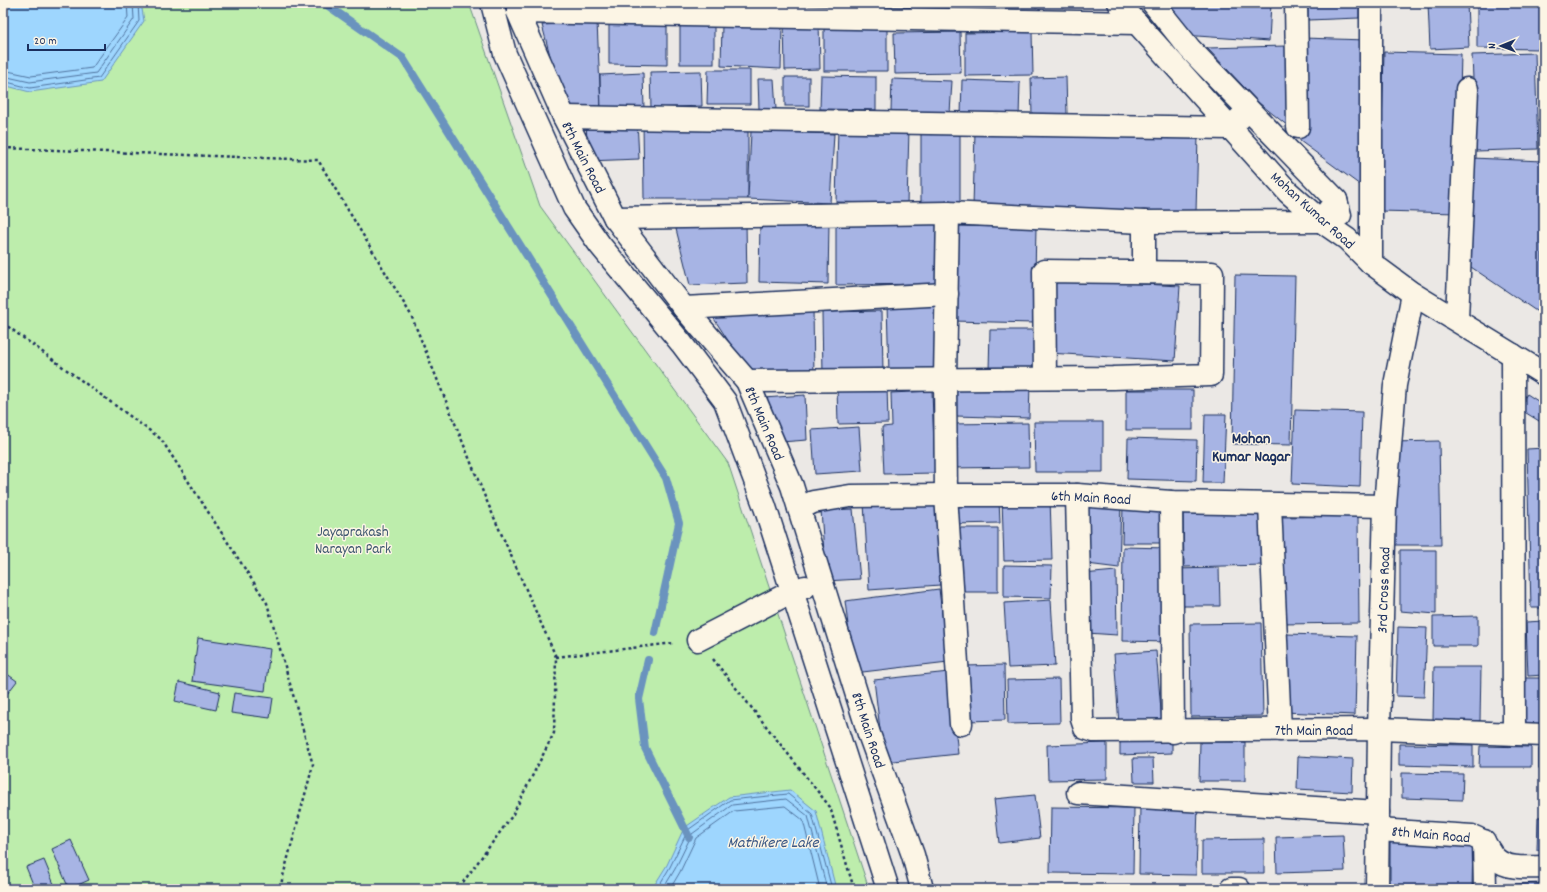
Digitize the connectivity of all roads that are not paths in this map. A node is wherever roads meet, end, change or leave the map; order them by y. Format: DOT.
graph roads {
  1 [pos="492,3"];
  2 [pos="1119,3"];
  3 [pos="1153,3"];
  4 [pos="1296,3"];
  5 [pos="1371,3"];
  6 [pos="518,8"];
  7 [pos="1137,23"];
  8 [pos="1467,89"];
  9 [pos="1248,110"];
  10 [pos="564,117"];
  11 [pos="1298,127"];
  12 [pos="1230,128"];
  13 [pos="1336,200"];
  14 [pos="948,213"];
  15 [pos="615,218"];
  16 [pos="1321,221"];
  17 [pos="1144,222"];
  18 [pos="1347,239"];
  19 [pos="1371,263"];
  20 [pos="1144,272"];
  21 [pos="946,294"];
  22 [pos="1413,294"];
  23 [pos="684,308"];
  24 [pos="1458,319"];
  25 [pos="1513,354"];
  26 [pos="1544,374"];
  27 [pos="1045,378"];
  28 [pos="945,379"];
  29 [pos="747,380"];
  30 [pos="946,495"];
  31 [pos="1077,495"];
  32 [pos="1171,502"];
  33 [pos="1270,505"];
  34 [pos="1385,506"];
  35 [pos="798,509"];
  36 [pos="821,580"];
  37 [pos="793,591"];
  38 [pos="698,640"];
  39 [pos="961,724"];
  40 [pos="1379,729"];
  41 [pos="1280,730"];
  42 [pos="1173,732"];
  43 [pos="1514,734"];
  44 [pos="1544,735"];
  45 [pos="1078,792"];
  46 [pos="1378,821"];
  47 [pos="1484,841"];
  48 [pos="1544,867"];
  49 [pos="888,889"];
  50 [pos="922,889"];
  51 [pos="1231,889"];
  52 [pos="1237,889"];
  53 [pos="1377,889"];
  54 [pos="1485,889"];
  1 -- 37 [label="street"];
  2 -- 7 [label="street, Mohan Kumar Road"];
  3 -- 9 [label="street"];
  4 -- 11 [label="street"];
  5 -- 19 [label="street"];
  6 -- 7 [label="street"];
  6 -- 10 [label="street, 8th Main Road"];
  7 -- 12 [label="street, Mohan Kumar Road"];
  8 -- 24 [label="street"];
  9 -- 12 [label="street"];
  9 -- 13 [label="street"];
  10 -- 12 [label="street"];
  10 -- 15 [label="street, 8th Main Road"];
  12 -- 16 [label="street, Mohan Kumar Road"];
  13 -- 16 [label="street"];
  13 -- 18 [label="street"];
  14 -- 15 [label="street"];
  14 -- 17 [label="street"];
  14 -- 21 [label="street"];
  15 -- 23 [label="street, 8th Main Road"];
  16 -- 17 [label="street"];
  16 -- 18 [label="street, Mohan Kumar Road"];
  17 -- 20 [label="street"];
  18 -- 19 [label="street, Mohan Kumar Road"];
  19 -- 22 [label="street, Mohan Kumar Road"];
  20 -- 27 [label="street"];
  20 -- 27 [label="street"];
  21 -- 23 [label="street"];
  21 -- 28 [label="street"];
  22 -- 24 [label="street, Mohan Kumar Road"];
  22 -- 34 [label="street, 3rd Cross Road"];
  23 -- 29 [label="street, 8th Main Road"];
  24 -- 25 [label="street, Mohan Kumar Road"];
  25 -- 26 [label="street, Mohan Kumar Road"];
  25 -- 43 [label="street"];
  27 -- 28 [label="street"];
  28 -- 29 [label="street"];
  28 -- 30 [label="street"];
  29 -- 35 [label="street, 8th Main Road"];
  30 -- 31 [label="street, 6th Main Road"];
  30 -- 35 [label="street, 6th Main Road"];
  30 -- 39 [label="street"];
  31 -- 32 [label="street, 6th Main Road"];
  31 -- 42 [label="street, 7th Main Road"];
  32 -- 33 [label="street, 6th Main Road"];
  32 -- 42 [label="street"];
  33 -- 34 [label="street, 6th Main Road"];
  33 -- 41 [label="street"];
  34 -- 40 [label="street, 3rd Cross Road"];
  35 -- 36 [label="street, 8th Main Road"];
  36 -- 37 [label="street"];
  36 -- 50 [label="street, 8th Main Road"];
  37 -- 38 [label="street"];
  37 -- 49 [label="street"];
  40 -- 41 [label="street, 7th Main Road"];
  40 -- 43 [label="street, 7th Main Road"];
  40 -- 46 [label="street, 3rd Cross Road"];
  41 -- 42 [label="street, 7th Main Road"];
  43 -- 44 [label="street, 7th Main Road"];
  45 -- 46 [label="street, 8th Main Road"];
  46 -- 47 [label="street, 8th Main Road"];
  46 -- 53 [label="street, 3rd Cross Road"];
  47 -- 48 [label="street, 8th Main Road"];
  47 -- 54 [label="street"];
  51 -- 52 [label="street"];
}
